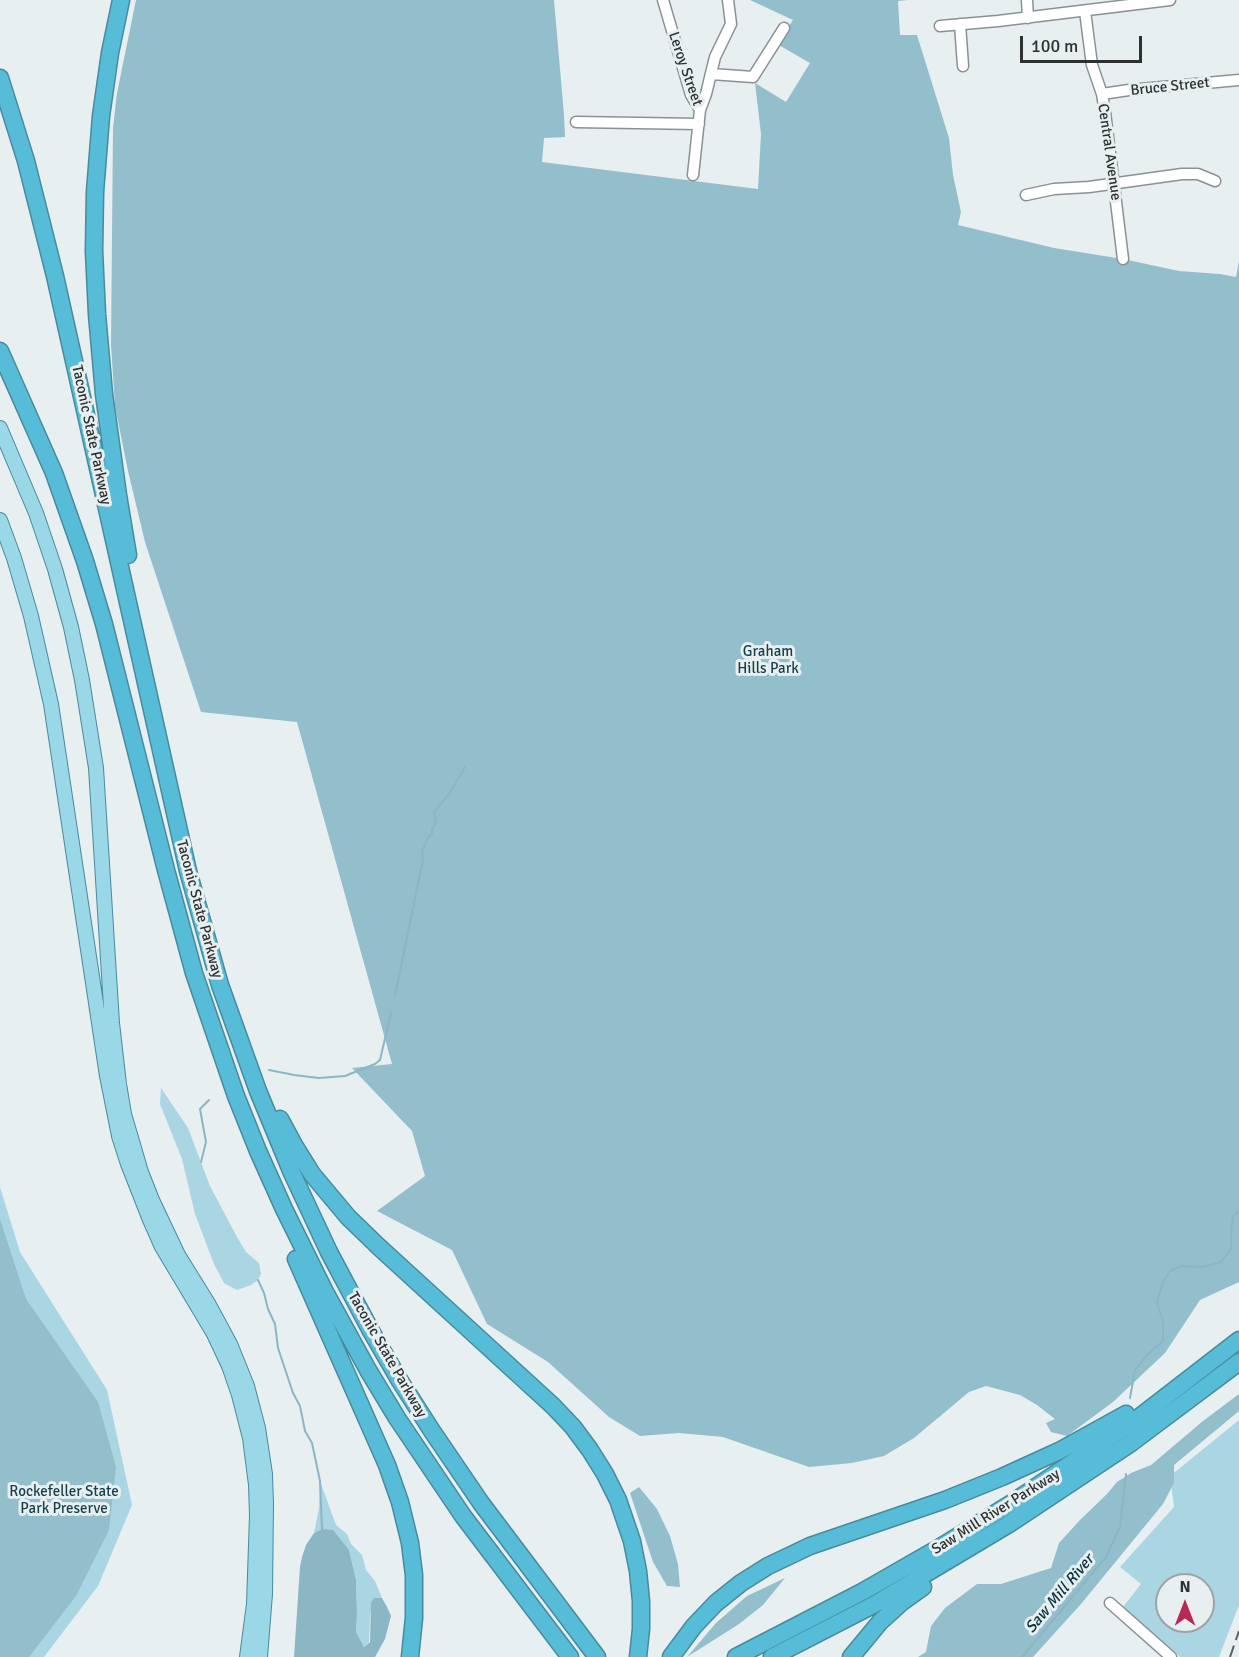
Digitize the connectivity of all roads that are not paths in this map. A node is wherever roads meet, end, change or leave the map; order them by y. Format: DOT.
graph roads {
  1 [pos="121,0"];
  2 [pos="663,0"];
  3 [pos="728,0"];
  4 [pos="1027,0"];
  5 [pos="1170,0"];
  6 [pos="1147,2"];
  7 [pos="1085,11"];
  8 [pos="1029,18"];
  9 [pos="960,24"];
  10 [pos="940,26"];
  11 [pos="784,28"];
  12 [pos="963,66"];
  13 [pos="711,74"];
  14 [pos="0,78"];
  15 [pos="1239,80"];
  16 [pos="1102,94"];
  17 [pos="700,111"];
  18 [pos="576,122"];
  19 [pos="699,123"];
  20 [pos="693,175"];
  21 [pos="1215,181"];
  22 [pos="1114,183"];
  23 [pos="1026,195"];
  24 [pos="1123,259"];
  25 [pos="0,351"];
  26 [pos="0,429"];
  27 [pos="0,520"];
  28 [pos="139,656"];
  29 [pos="243,1048"];
  30 [pos="272,1181"];
  31 [pos="1239,1340"];
  32 [pos="1239,1362"];
  33 [pos="1185,1382"];
  34 [pos="1095,1468"];
  35 [pos="1110,1603"];
  36 [pos="247,1657"];
  37 [pos="260,1657"];
  38 [pos="410,1657"];
  39 [pos="570,1657"];
  40 [pos="597,1657"];
  41 [pos="638,1657"];
  42 [pos="670,1657"];
  43 [pos="736,1657"];
  44 [pos="772,1657"];
  45 [pos="851,1657"];
  46 [pos="1171,1657"];
  1 -- 28 [label="highway"];
  2 -- 17 [label="street, Leroy Street"];
  3 -- 13 [label="street"];
  4 -- 8 [label="street"];
  5 -- 6 [label="street"];
  6 -- 7 [label="street"];
  7 -- 8 [label="street"];
  7 -- 16 [label="street, Central Avenue"];
  8 -- 9 [label="street"];
  9 -- 10 [label="street"];
  9 -- 12 [label="street"];
  11 -- 13 [label="street"];
  13 -- 17 [label="street"];
  14 -- 28 [label="highway, Taconic State Parkway"];
  15 -- 16 [label="street, Bruce Street"];
  16 -- 22 [label="street, Central Avenue"];
  17 -- 19 [label="street, Leroy Street"];
  18 -- 19 [label="street"];
  19 -- 20 [label="street, Leroy Street"];
  21 -- 22 [label="street"];
  22 -- 23 [label="street"];
  22 -- 24 [label="street, Central Avenue"];
  25 -- 30 [label="highway, Taconic State Parkway"];
  26 -- 37 [label="main road"];
  27 -- 36 [label="main road"];
  28 -- 29 [label="highway, Taconic State Parkway"];
  29 -- 40 [label="highway, Taconic State Parkway"];
  29 -- 41 [label="highway"];
  30 -- 38 [label="highway"];
  30 -- 39 [label="highway, Taconic State Parkway"];
  31 -- 33 [label="highway, Saw Mill River Parkway"];
  32 -- 34 [label="highway, Saw Mill River Parkway"];
  33 -- 42 [label="highway"];
  33 -- 43 [label="highway, Saw Mill River Parkway"];
  34 -- 44 [label="highway, Saw Mill River Parkway"];
  34 -- 45 [label="highway"];
  35 -- 46 [label="street"];
}
